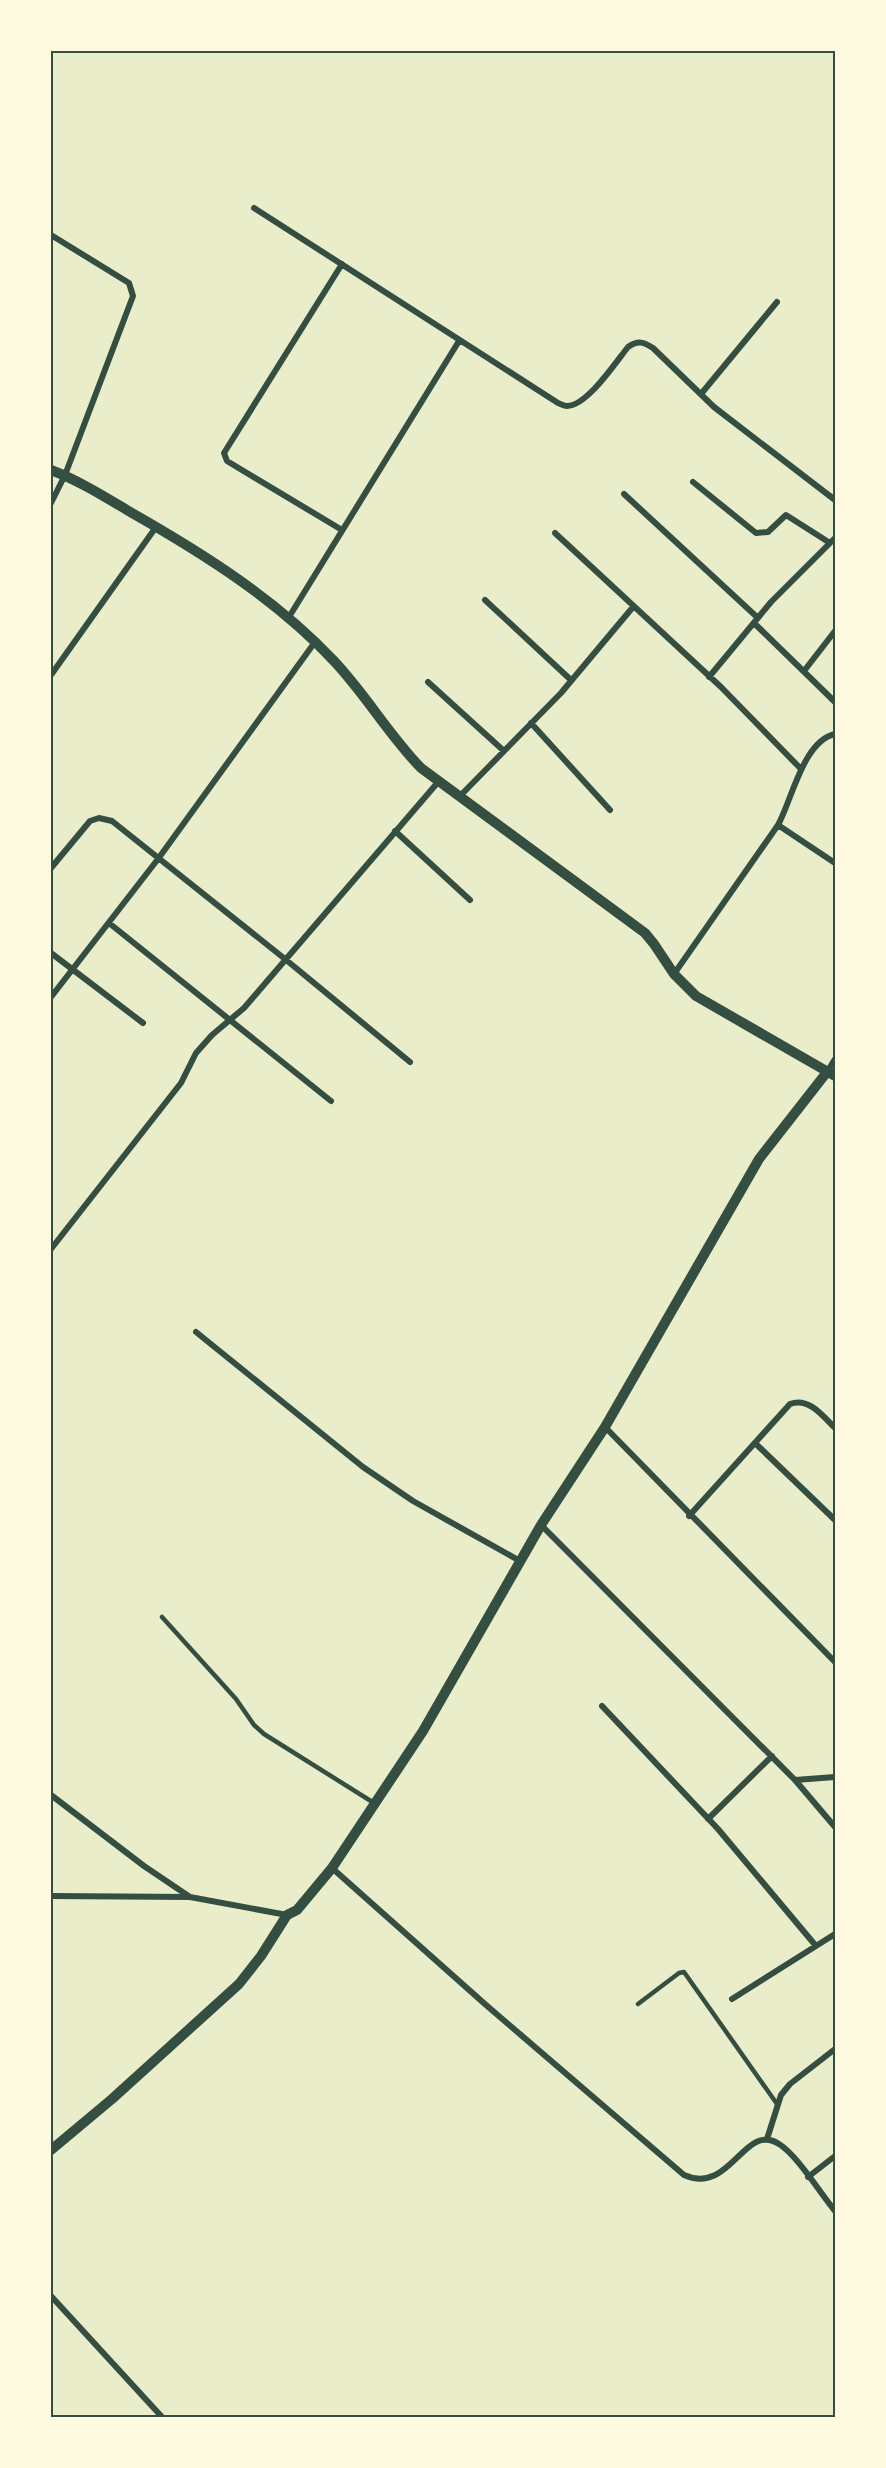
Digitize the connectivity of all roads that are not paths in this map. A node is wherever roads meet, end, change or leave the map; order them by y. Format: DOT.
graph roads {
  1 [pos="254,208"];
  2 [pos="51,235"];
  3 [pos="342,264"];
  4 [pos="777,302"];
  5 [pos="459,341"];
  6 [pos="701,394"];
  7 [pos="51,470"];
  8 [pos="65,475"];
  9 [pos="693,482"];
  10 [pos="624,494"];
  11 [pos="835,500"];
  12 [pos="51,503"];
  13 [pos="156,527"];
  14 [pos="342,530"];
  15 [pos="555,533"];
  16 [pos="832,540"];
  17 [pos="485,600"];
  18 [pos="633,607"];
  19 [pos="289,616"];
  20 [pos="756,620"];
  21 [pos="835,631"];
  22 [pos="315,642"];
  23 [pos="804,671"];
  24 [pos="51,675"];
  25 [pos="709,677"];
  26 [pos="571,680"];
  27 [pos="428,682"];
  28 [pos="835,702"];
  29 [pos="531,723"];
  30 [pos="835,734"];
  31 [pos="504,751"];
  32 [pos="801,769"];
  33 [pos="439,781"];
  34 [pos="460,796"];
  35 [pos="610,810"];
  36 [pos="778,825"];
  37 [pos="395,831"];
  38 [pos="158,859"];
  39 [pos="835,863"];
  40 [pos="51,868"];
  41 [pos="470,900"];
  42 [pos="108,923"];
  43 [pos="51,953"];
  44 [pos="285,959"];
  45 [pos="73,968"];
  46 [pos="674,974"];
  47 [pos="51,997"];
  48 [pos="230,1020"];
  49 [pos="143,1023"];
  50 [pos="835,1059"];
  51 [pos="410,1062"];
  52 [pos="831,1074"];
  53 [pos="331,1101"];
  54 [pos="51,1249"];
  55 [pos="196,1332"];
  56 [pos="605,1427"];
  57 [pos="835,1428"];
  58 [pos="755,1443"];
  59 [pos="689,1516"];
  60 [pos="835,1520"];
  61 [pos="541,1525"];
  62 [pos="520,1561"];
  63 [pos="162,1617"];
  64 [pos="835,1662"];
  65 [pos="602,1706"];
  66 [pos="772,1756"];
  67 [pos="835,1777"];
  68 [pos="795,1780"];
  69 [pos="51,1796"];
  70 [pos="376,1804"];
  71 [pos="708,1818"];
  72 [pos="835,1827"];
  73 [pos="332,1868"];
  74 [pos="51,1896"];
  75 [pos="190,1898"];
  76 [pos="287,1915"];
  77 [pos="835,1934"];
  78 [pos="816,1946"];
  79 [pos="732,1999"];
  80 [pos="638,2004"];
  81 [pos="835,2049"];
  82 [pos="777,2104"];
  83 [pos="767,2139"];
  84 [pos="51,2150"];
  85 [pos="835,2156"];
  86 [pos="808,2177"];
  87 [pos="835,2211"];
  88 [pos="51,2296"];
  89 [pos="162,2417"];
  1 -- 3 [label="street"];
  2 -- 8 [label="street"];
  3 -- 5 [label="street"];
  3 -- 14 [label="street"];
  4 -- 6 [label="street"];
  5 -- 6 [label="street"];
  5 -- 14 [label="street"];
  6 -- 11 [label="street"];
  7 -- 8 [label="street"];
  8 -- 12 [label="street"];
  8 -- 13 [label="street"];
  9 -- 16 [label="street"];
  10 -- 20 [label="street"];
  13 -- 19 [label="street"];
  13 -- 24 [label="street"];
  14 -- 19 [label="street"];
  15 -- 18 [label="street"];
  16 -- 20 [label="street"];
  17 -- 26 [label="street"];
  18 -- 25 [label="street"];
  18 -- 26 [label="street"];
  19 -- 22 [label="street"];
  20 -- 23 [label="street"];
  20 -- 25 [label="street"];
  21 -- 23 [label="street"];
  22 -- 33 [label="street"];
  22 -- 38 [label="street"];
  23 -- 28 [label="street"];
  25 -- 32 [label="street"];
  26 -- 29 [label="street"];
  27 -- 31 [label="street"];
  29 -- 31 [label="street"];
  29 -- 35 [label="street"];
  30 -- 32 [label="street"];
  31 -- 34 [label="street"];
  32 -- 36 [label="street"];
  33 -- 34 [label="street"];
  33 -- 37 [label="street"];
  34 -- 46 [label="street"];
  36 -- 39 [label="street"];
  36 -- 46 [label="street"];
  37 -- 41 [label="street"];
  37 -- 44 [label="street"];
  38 -- 40 [label="street"];
  38 -- 42 [label="street"];
  38 -- 44 [label="street"];
  42 -- 45 [label="street"];
  42 -- 48 [label="street"];
  43 -- 45 [label="street"];
  44 -- 48 [label="street"];
  44 -- 51 [label="street"];
  45 -- 47 [label="street"];
  45 -- 49 [label="street"];
  46 -- 52 [label="street"];
  48 -- 53 [label="street"];
  48 -- 54 [label="street"];
  50 -- 52 [label="street"];
  52 -- 56 [label="street"];
  55 -- 62 [label="street"];
  56 -- 59 [label="street"];
  56 -- 61 [label="street"];
  57 -- 58 [label="street"];
  58 -- 59 [label="street"];
  58 -- 60 [label="street"];
  59 -- 64 [label="street"];
  61 -- 62 [label="street"];
  61 -- 66 [label="street"];
  62 -- 70 [label="street"];
  63 -- 70 [label="lane"];
  65 -- 71 [label="street"];
  66 -- 68 [label="street"];
  66 -- 71 [label="street"];
  67 -- 68 [label="street"];
  68 -- 72 [label="street"];
  69 -- 75 [label="street"];
  70 -- 73 [label="street"];
  71 -- 78 [label="street"];
  73 -- 76 [label="street"];
  73 -- 83 [label="street"];
  74 -- 75 [label="street"];
  75 -- 76 [label="street"];
  76 -- 84 [label="street"];
  77 -- 78 [label="street"];
  78 -- 79 [label="street"];
  80 -- 82 [label="lane"];
  81 -- 82 [label="street"];
  82 -- 83 [label="street"];
  83 -- 86 [label="street"];
  85 -- 86 [label="street"];
  86 -- 87 [label="street"];
  88 -- 89 [label="street"];
}
